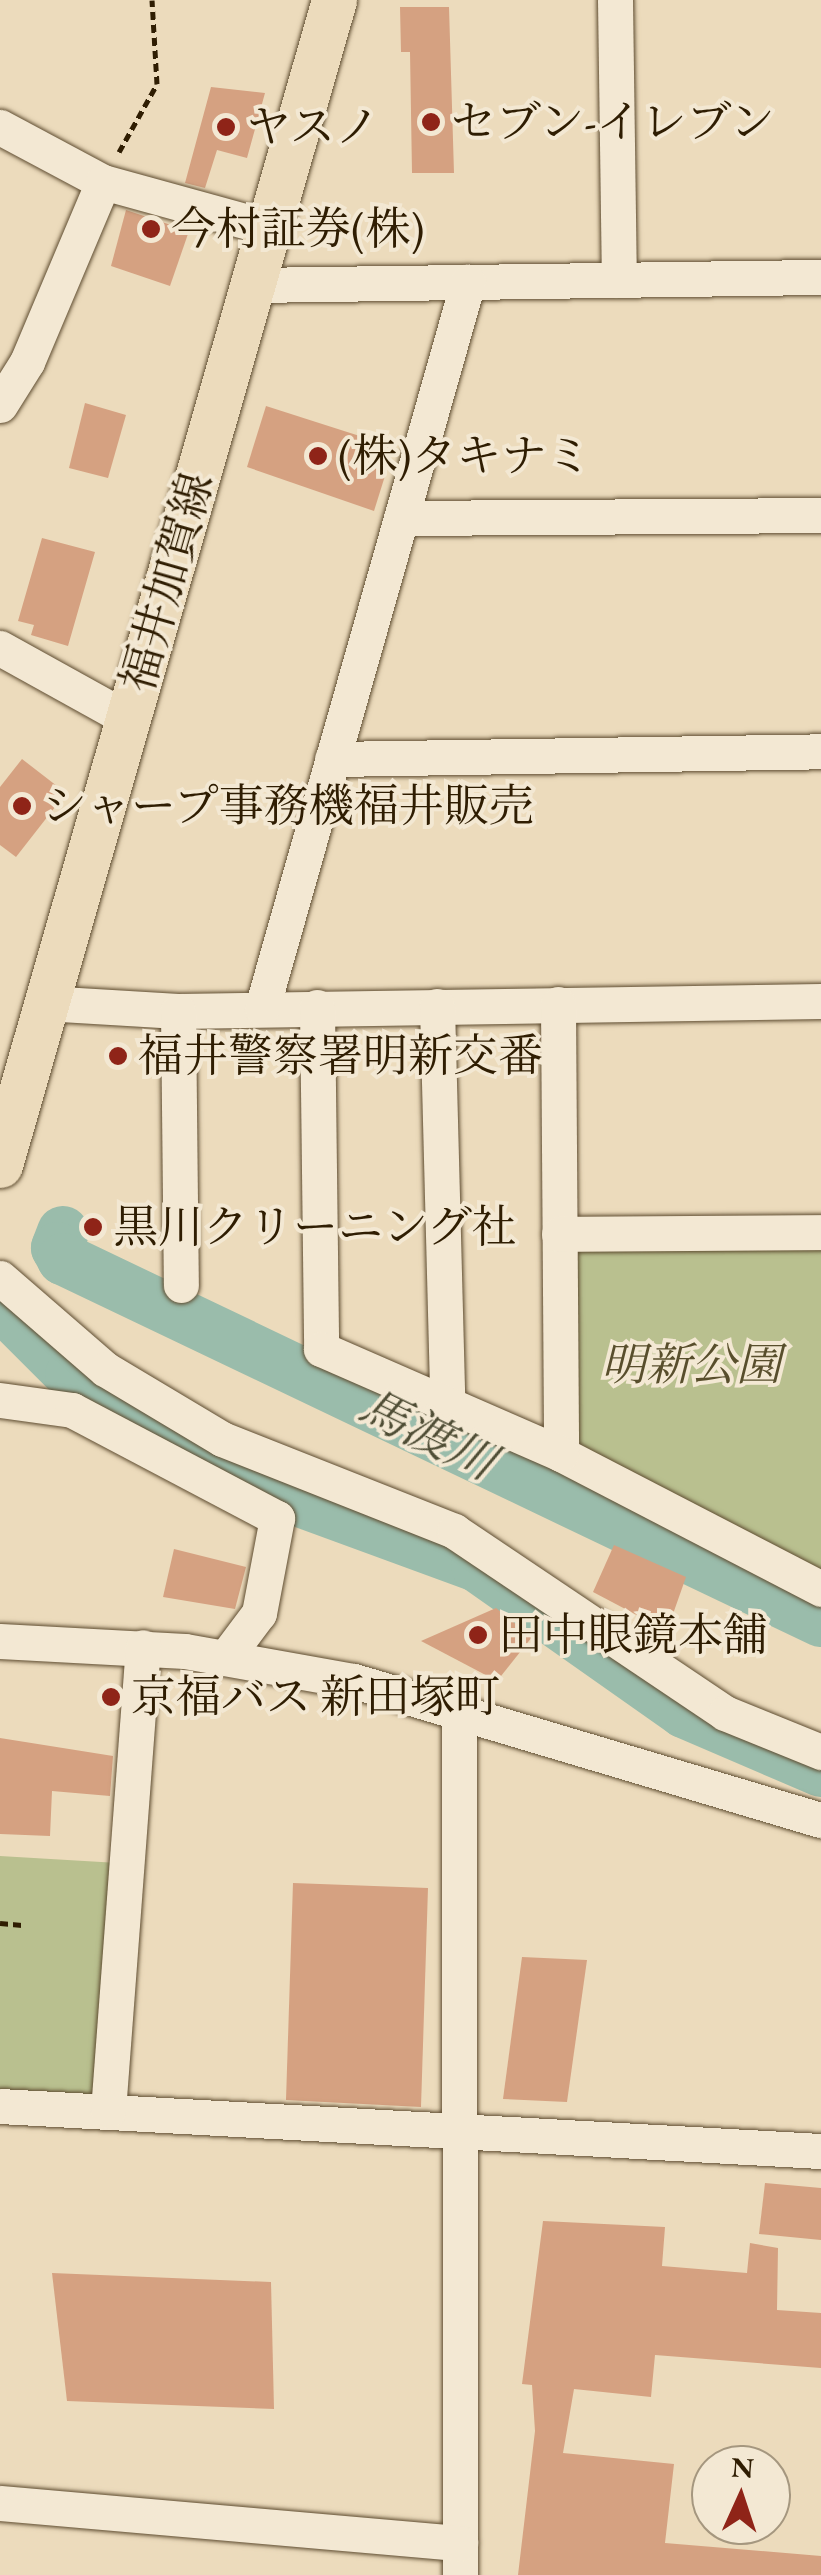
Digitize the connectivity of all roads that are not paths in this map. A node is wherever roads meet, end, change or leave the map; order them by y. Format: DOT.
graph roads {
  1 [pos="334,0"];
  2 [pos="615,0"];
  3 [pos="0,127"];
  4 [pos="103,182"];
  5 [pos="270,228"];
  6 [pos="821,277"];
  7 [pos="619,280"];
  8 [pos="468,282"];
  9 [pos="252,284"];
  10 [pos="0,405"];
  11 [pos="821,516"];
  12 [pos="401,518"];
  13 [pos="0,648"];
  14 [pos="128,719"];
  15 [pos="821,751"];
  16 [pos="332,759"];
  17 [pos="48,992"];
  18 [pos="821,1001"];
  19 [pos="558,1004"];
  20 [pos="437,1006"];
  21 [pos="318,1007"];
  22 [pos="262,1008"];
  23 [pos="178,1011"];
  24 [pos="1,1156"];
  25 [pos="821,1232"];
  26 [pos="559,1234"];
  27 [pos="0,1278"];
  28 [pos="181,1285"];
  29 [pos="446,1397"];
  30 [pos="0,1400"];
  31 [pos="561,1454"];
  32 [pos="821,1589"];
  33 [pos="0,1642"];
  34 [pos="143,1647"];
  35 [pos="226,1657"];
  36 [pos="458,1709"];
  37 [pos="821,1752"];
  38 [pos="821,1820"];
  39 [pos="0,2106"];
  40 [pos="108,2111"];
  41 [pos="464,2127"];
  42 [pos="821,2151"];
  43 [pos="0,2503"];
  44 [pos="460,2559"];
  1 -- 5 [label="main road, 福井加賀線"];
  2 -- 7 [label="street"];
  3 -- 4 [label="street"];
  4 -- 5 [label="street"];
  4 -- 10 [label="street"];
  5 -- 9 [label="main road, 福井加賀線"];
  6 -- 7 [label="street"];
  7 -- 8 [label="street"];
  8 -- 9 [label="street"];
  8 -- 12 [label="street"];
  9 -- 14 [label="main road, 福井加賀線"];
  11 -- 12 [label="street"];
  12 -- 16 [label="street"];
  13 -- 14 [label="street"];
  14 -- 17 [label="main road, 福井加賀線"];
  15 -- 16 [label="street"];
  16 -- 22 [label="street"];
  17 -- 23 [label="street"];
  17 -- 24 [label="main road, 福井加賀線"];
  18 -- 19 [label="street"];
  19 -- 20 [label="street"];
  19 -- 26 [label="street"];
  20 -- 21 [label="street"];
  20 -- 29 [label="street"];
  21 -- 22 [label="street"];
  21 -- 29 [label="street"];
  22 -- 23 [label="street"];
  23 -- 28 [label="street"];
  25 -- 26 [label="street"];
  26 -- 31 [label="street"];
  27 -- 37 [label="street"];
  29 -- 31 [label="street"];
  30 -- 35 [label="street"];
  31 -- 32 [label="street"];
  33 -- 34 [label="street"];
  34 -- 35 [label="street"];
  34 -- 40 [label="street"];
  35 -- 36 [label="street"];
  36 -- 38 [label="street"];
  36 -- 41 [label="street"];
  39 -- 40 [label="street"];
  40 -- 41 [label="street"];
  41 -- 42 [label="street"];
  41 -- 44 [label="street"];
  43 -- 44 [label="street"];
}
